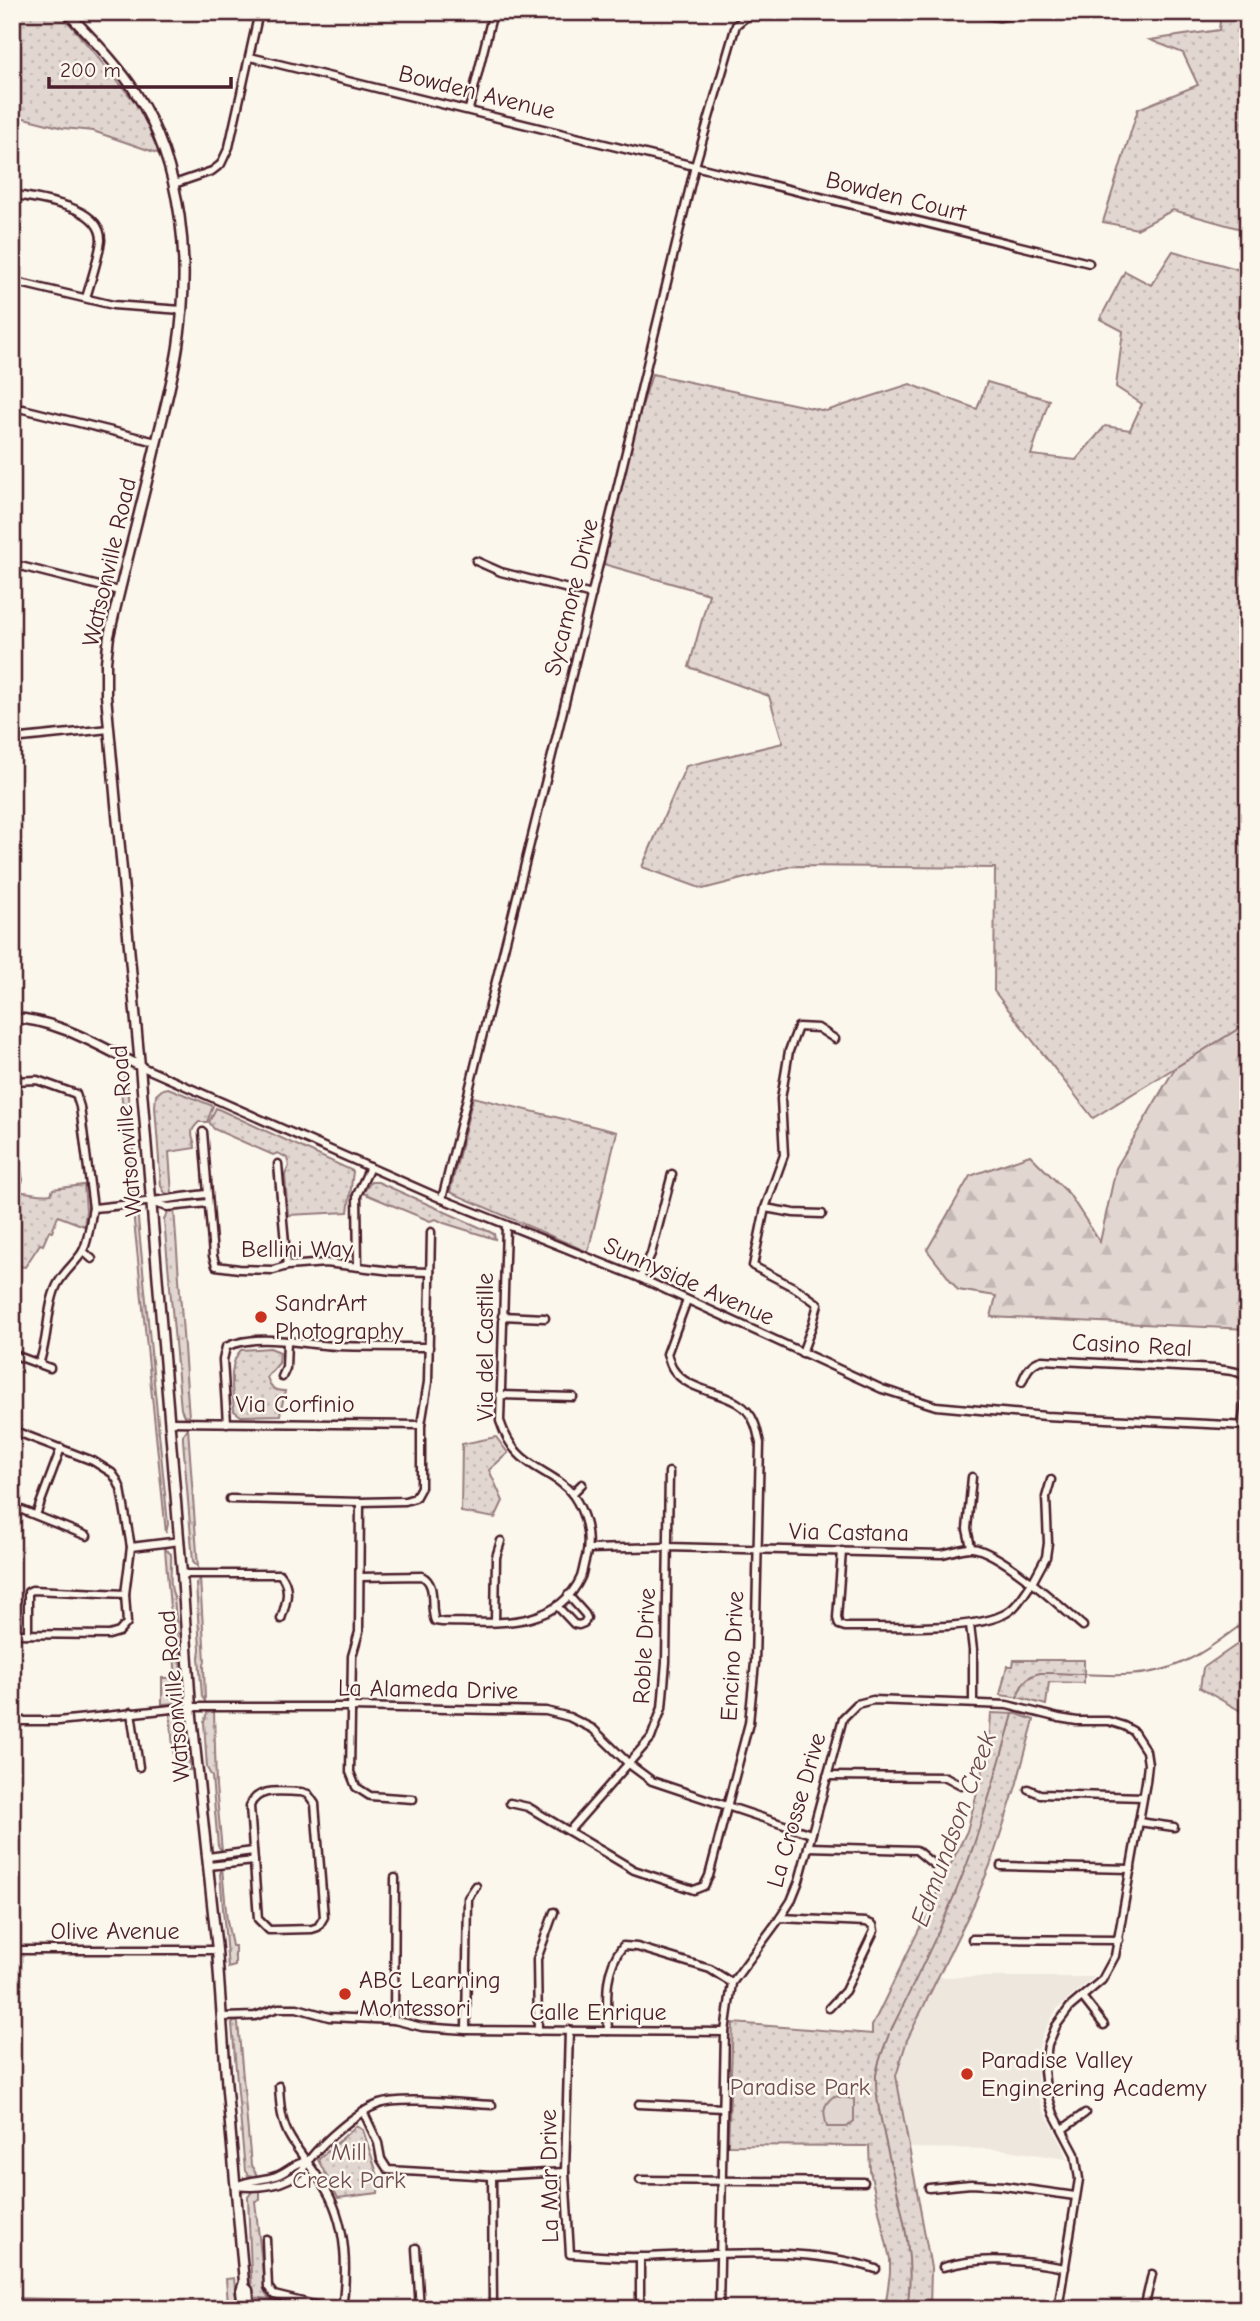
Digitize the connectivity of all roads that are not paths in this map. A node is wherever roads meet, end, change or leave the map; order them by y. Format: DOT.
graph roads {
  1 [pos="67,12"];
  2 [pos="259,12"];
  3 [pos="494,12"];
  4 [pos="752,12"];
  5 [pos="969,12"];
  6 [pos="1024,12"];
  7 [pos="250,57"];
  8 [pos="469,109"];
  9 [pos="695,166"];
  10 [pos="174,184"];
  11 [pos="12,194"];
  12 [pos="1089,263"];
  13 [pos="12,281"];
  14 [pos="86,298"];
  15 [pos="182,310"];
  16 [pos="23,409"];
  17 [pos="156,442"];
  18 [pos="476,561"];
  19 [pos="12,573"];
  20 [pos="119,591"];
  21 [pos="592,595"];
  22 [pos="109,729"];
  23 [pos="12,739"];
  24 [pos="12,1018"];
  25 [pos="835,1040"];
  26 [pos="140,1066"];
  27 [pos="12,1081"];
  28 [pos="203,1132"];
  29 [pos="12,1141"];
  30 [pos="278,1164"];
  31 [pos="370,1167"];
  32 [pos="672,1174"];
  33 [pos="18,1180"];
  34 [pos="207,1194"];
  35 [pos="442,1199"];
  36 [pos="151,1203"];
  37 [pos="208,1203"];
  38 [pos="93,1208"];
  39 [pos="765,1208"];
  40 [pos="822,1214"];
  41 [pos="506,1226"];
  42 [pos="431,1232"];
  43 [pos="83,1251"];
  44 [pos="92,1259"];
  45 [pos="287,1266"];
  46 [pos="358,1266"];
  47 [pos="430,1272"];
  48 [pos="640,1278"];
  49 [pos="687,1300"];
  50 [pos="502,1316"];
  51 [pos="545,1318"];
  52 [pos="287,1340"];
  53 [pos="429,1347"];
  54 [pos="803,1353"];
  55 [pos="12,1354"];
  56 [pos="39,1364"];
  57 [pos="50,1368"];
  58 [pos="282,1377"];
  59 [pos="1022,1382"];
  60 [pos="1248,1384"];
  61 [pos="499,1395"];
  62 [pos="573,1397"];
  63 [pos="170,1422"];
  64 [pos="226,1423"];
  65 [pos="421,1424"];
  66 [pos="1245,1425"];
  67 [pos="12,1430"];
  68 [pos="61,1448"];
  69 [pos="668,1472"];
  70 [pos="972,1477"];
  71 [pos="1051,1480"];
  72 [pos="582,1484"];
  73 [pos="572,1494"];
  74 [pos="230,1499"];
  75 [pos="360,1502"];
  76 [pos="12,1506"];
  77 [pos="36,1515"];
  78 [pos="87,1536"];
  79 [pos="180,1541"];
  80 [pos="501,1541"];
  81 [pos="131,1547"];
  82 [pos="667,1547"];
  83 [pos="971,1547"];
  84 [pos="587,1549"];
  85 [pos="756,1549"];
  86 [pos="842,1551"];
  87 [pos="182,1574"];
  88 [pos="360,1577"];
  89 [pos="1032,1583"];
  90 [pos="125,1594"];
  91 [pos="568,1595"];
  92 [pos="557,1606"];
  93 [pos="281,1619"];
  94 [pos="495,1622"];
  95 [pos="970,1625"];
  96 [pos="1083,1626"];
  97 [pos="12,1633"];
  98 [pos="28,1634"];
  99 [pos="973,1703"];
  100 [pos="191,1707"];
  101 [pos="351,1707"];
  102 [pos="131,1712"];
  103 [pos="12,1721"];
  104 [pos="629,1764"];
  105 [pos="139,1768"];
  106 [pos="827,1776"];
  107 [pos="961,1785"];
  108 [pos="1028,1789"];
  109 [pos="1143,1797"];
  110 [pos="413,1799"];
  111 [pos="510,1803"];
  112 [pos="727,1806"];
  113 [pos="1139,1822"];
  114 [pos="1174,1827"];
  115 [pos="569,1831"];
  116 [pos="811,1834"];
  117 [pos="808,1847"];
  118 [pos="253,1851"];
  119 [pos="209,1861"];
  120 [pos="254,1861"];
  121 [pos="933,1864"];
  122 [pos="1001,1866"];
  123 [pos="1131,1869"];
  124 [pos="395,1878"];
  125 [pos="476,1886"];
  126 [pos="554,1912"];
  127 [pos="780,1919"];
  128 [pos="972,1939"];
  129 [pos="1119,1940"];
  130 [pos="12,1950"];
  131 [pos="217,1950"];
  132 [pos="732,1983"];
  133 [pos="1083,1998"];
  134 [pos="829,2008"];
  135 [pos="223,2017"];
  136 [pos="394,2020"];
  137 [pos="1104,2025"];
  138 [pos="466,2030"];
  139 [pos="538,2031"];
  140 [pos="569,2031"];
  141 [pos="608,2031"];
  142 [pos="725,2032"];
  143 [pos="279,2086"];
  144 [pos="639,2104"];
  145 [pos="492,2105"];
  146 [pos="723,2108"];
  147 [pos="363,2111"];
  148 [pos="1085,2113"];
  149 [pos="1063,2129"];
  150 [pos="308,2161"];
  151 [pos="565,2172"];
  152 [pos="492,2176"];
  153 [pos="640,2180"];
  154 [pos="722,2182"];
  155 [pos="864,2182"];
  156 [pos="236,2186"];
  157 [pos="929,2188"];
  158 [pos="1075,2196"];
  159 [pos="266,2239"];
  160 [pos="416,2248"];
  161 [pos="720,2254"];
  162 [pos="640,2257"];
  163 [pos="943,2267"];
  164 [pos="1065,2268"];
  165 [pos="876,2269"];
  166 [pos="1152,2274"];
  167 [pos="1144,2307"];
  168 [pos="246,2308"];
  169 [pos="331,2309"];
  170 [pos="342,2309"];
  171 [pos="420,2309"];
  172 [pos="493,2309"];
  173 [pos="640,2309"];
  174 [pos="719,2309"];
  175 [pos="1058,2309"];
  176 [pos="1152,2309"];
  1 -- 10 [label="main road, Watsonville Road"];
  2 -- 7 [label="street"];
  3 -- 8 [label="street"];
  4 -- 9 [label="street, Sycamore Drive"];
  5 -- 6 [label="street"];
  7 -- 8 [label="street, Bowden Avenue"];
  7 -- 10 [label="street"];
  8 -- 9 [label="street, Bowden Avenue"];
  9 -- 12 [label="street, Bowden Court"];
  9 -- 21 [label="street, Sycamore Drive"];
  10 -- 15 [label="main road, Watsonville Road"];
  11 -- 14 [label="street"];
  13 -- 14 [label="street"];
  14 -- 15 [label="street"];
  15 -- 17 [label="main road, Watsonville Road"];
  16 -- 17 [label="street"];
  17 -- 20 [label="main road, Watsonville Road"];
  18 -- 21 [label="street"];
  19 -- 20 [label="street"];
  20 -- 22 [label="main road, Watsonville Road"];
  21 -- 35 [label="street, Sycamore Drive"];
  22 -- 23 [label="street"];
  22 -- 26 [label="main road, Watsonville Road"];
  24 -- 26 [label="main road"];
  25 -- 39 [label="street"];
  26 -- 31 [label="street, Sunnyside Avenue"];
  26 -- 36 [label="main road, Watsonville Road"];
  27 -- 38 [label="street"];
  28 -- 34 [label="street, Bellini Way"];
  29 -- 33 [label="street"];
  30 -- 45 [label="street"];
  31 -- 35 [label="street, Sunnyside Avenue"];
  31 -- 46 [label="street"];
  32 -- 48 [label="street"];
  34 -- 36 [label="street"];
  34 -- 37 [label="street, Bellini Way"];
  35 -- 41 [label="street, Sunnyside Avenue"];
  36 -- 37 [label="street"];
  36 -- 38 [label="street"];
  36 -- 63 [label="main road, Watsonville Road"];
  37 -- 45 [label="street, Bellini Way"];
  38 -- 43 [label="street"];
  39 -- 40 [label="street"];
  39 -- 54 [label="street"];
  41 -- 48 [label="street, Sunnyside Avenue"];
  41 -- 50 [label="street, Via del Castille"];
  42 -- 47 [label="street"];
  43 -- 44 [label="street"];
  43 -- 56 [label="street"];
  45 -- 46 [label="street, Bellini Way"];
  46 -- 47 [label="street, Bellini Way"];
  47 -- 53 [label="street"];
  48 -- 49 [label="street, Sunnyside Avenue"];
  49 -- 54 [label="street, Sunnyside Avenue"];
  49 -- 85 [label="street, Encino Drive"];
  50 -- 51 [label="street"];
  50 -- 61 [label="street, Via del Castille"];
  52 -- 53 [label="street"];
  52 -- 58 [label="street"];
  52 -- 64 [label="street"];
  53 -- 65 [label="street"];
  54 -- 66 [label="street, Sunnyside Avenue"];
  55 -- 56 [label="street"];
  56 -- 57 [label="street"];
  59 -- 60 [label="street, Casino Real"];
  60 -- 66 [label="street, Casino Real"];
  61 -- 62 [label="street"];
  61 -- 73 [label="street, Via del Castille"];
  63 -- 64 [label="street, Via Corfinio"];
  63 -- 79 [label="main road, Watsonville Road"];
  64 -- 65 [label="street, Via Corfinio"];
  65 -- 75 [label="street"];
  67 -- 68 [label="street"];
  68 -- 77 [label="street"];
  68 -- 81 [label="street"];
  69 -- 82 [label="street, Roble Drive"];
  70 -- 83 [label="street"];
  71 -- 89 [label="street"];
  72 -- 73 [label="street"];
  73 -- 84 [label="street, Via del Castille"];
  74 -- 75 [label="street"];
  75 -- 88 [label="street"];
  76 -- 77 [label="street"];
  77 -- 78 [label="street"];
  79 -- 81 [label="street"];
  79 -- 87 [label="main road, Watsonville Road"];
  80 -- 94 [label="street"];
  81 -- 90 [label="street"];
  82 -- 84 [label="street, Via Castana"];
  82 -- 85 [label="street, Via Castana"];
  82 -- 104 [label="street, Roble Drive"];
  83 -- 86 [label="street, Via Castana"];
  83 -- 89 [label="street"];
  84 -- 91 [label="street, Via del Castille"];
  85 -- 86 [label="street, Via Castana"];
  85 -- 112 [label="street, Encino Drive"];
  86 -- 95 [label="street"];
  87 -- 93 [label="street"];
  87 -- 100 [label="main road, Watsonville Road"];
  88 -- 94 [label="street, Via del Castille"];
  88 -- 101 [label="street"];
  89 -- 95 [label="street"];
  89 -- 96 [label="street"];
  90 -- 98 [label="street"];
  90 -- 98 [label="street"];
  91 -- 92 [label="street, Via del Castille"];
  91 -- 92 [label="street"];
  92 -- 94 [label="street, Via del Castille"];
  95 -- 99 [label="street"];
  97 -- 98 [label="street"];
  99 -- 106 [label="street, La Crosse Drive"];
  99 -- 109 [label="street, La Crosse Drive"];
  100 -- 101 [label="street, La Alameda Drive"];
  100 -- 102 [label="street, La Alameda Drive"];
  100 -- 119 [label="main road, Watsonville Road"];
  101 -- 104 [label="street, La Alameda Drive"];
  101 -- 110 [label="street"];
  102 -- 103 [label="street, La Alameda Drive"];
  102 -- 105 [label="street"];
  104 -- 112 [label="street, La Alameda Drive"];
  104 -- 115 [label="street, Roble Drive"];
  106 -- 107 [label="street"];
  106 -- 116 [label="street, La Crosse Drive"];
  108 -- 109 [label="street"];
  109 -- 113 [label="street, La Crosse Drive"];
  111 -- 115 [label="street, Encino Drive"];
  112 -- 115 [label="street, Encino Drive"];
  112 -- 116 [label="street, La Alameda Drive"];
  113 -- 114 [label="street"];
  113 -- 123 [label="street, La Crosse Drive"];
  116 -- 117 [label="street, La Crosse Drive"];
  117 -- 121 [label="street"];
  117 -- 127 [label="street, La Crosse Drive"];
  118 -- 119 [label="street"];
  118 -- 120 [label="street"];
  118 -- 120 [label="street"];
  119 -- 120 [label="street"];
  119 -- 131 [label="main road, Watsonville Road"];
  122 -- 123 [label="street"];
  123 -- 129 [label="street, La Crosse Drive"];
  124 -- 136 [label="street"];
  125 -- 138 [label="street"];
  126 -- 139 [label="street"];
  127 -- 132 [label="street, La Crosse Drive"];
  127 -- 134 [label="street"];
  128 -- 129 [label="street"];
  129 -- 133 [label="street, La Crosse Drive"];
  130 -- 131 [label="street, Olive Avenue"];
  131 -- 135 [label="main road, Watsonville Road"];
  132 -- 141 [label="street"];
  132 -- 142 [label="street, La Crosse Drive"];
  133 -- 137 [label="street"];
  133 -- 149 [label="street, La Crosse Drive"];
  135 -- 136 [label="street, Calle Enrique"];
  135 -- 156 [label="main road, Watsonville Road"];
  136 -- 138 [label="street, Calle Enrique"];
  138 -- 139 [label="street, Calle Enrique"];
  139 -- 140 [label="street, Calle Enrique"];
  140 -- 141 [label="street, Calle Enrique"];
  140 -- 151 [label="street, La Mar Drive"];
  141 -- 142 [label="street, Calle Enrique"];
  142 -- 146 [label="street, La Crosse Drive"];
  143 -- 150 [label="street"];
  144 -- 146 [label="street"];
  145 -- 147 [label="street"];
  146 -- 154 [label="street, La Crosse Drive"];
  147 -- 150 [label="street"];
  147 -- 152 [label="street"];
  148 -- 149 [label="street"];
  149 -- 158 [label="street, La Crosse Drive"];
  150 -- 156 [label="street"];
  150 -- 170 [label="street"];
  151 -- 152 [label="street"];
  151 -- 162 [label="street, La Mar Drive"];
  152 -- 172 [label="street"];
  153 -- 154 [label="street"];
  154 -- 155 [label="street"];
  154 -- 161 [label="street, La Crosse Drive"];
  156 -- 168 [label="main road, Watsonville Road"];
  157 -- 158 [label="street"];
  158 -- 164 [label="street, La Crosse Drive"];
  159 -- 169 [label="street"];
  160 -- 171 [label="street"];
  161 -- 162 [label="street, La Mar Drive"];
  161 -- 165 [label="street, La Mar Drive"];
  161 -- 174 [label="street, La Crosse Drive"];
  162 -- 173 [label="street"];
  163 -- 164 [label="street"];
  164 -- 175 [label="street, La Crosse Drive"];
  166 -- 167 [label="street"];
  167 -- 176 [label="street"];
}
